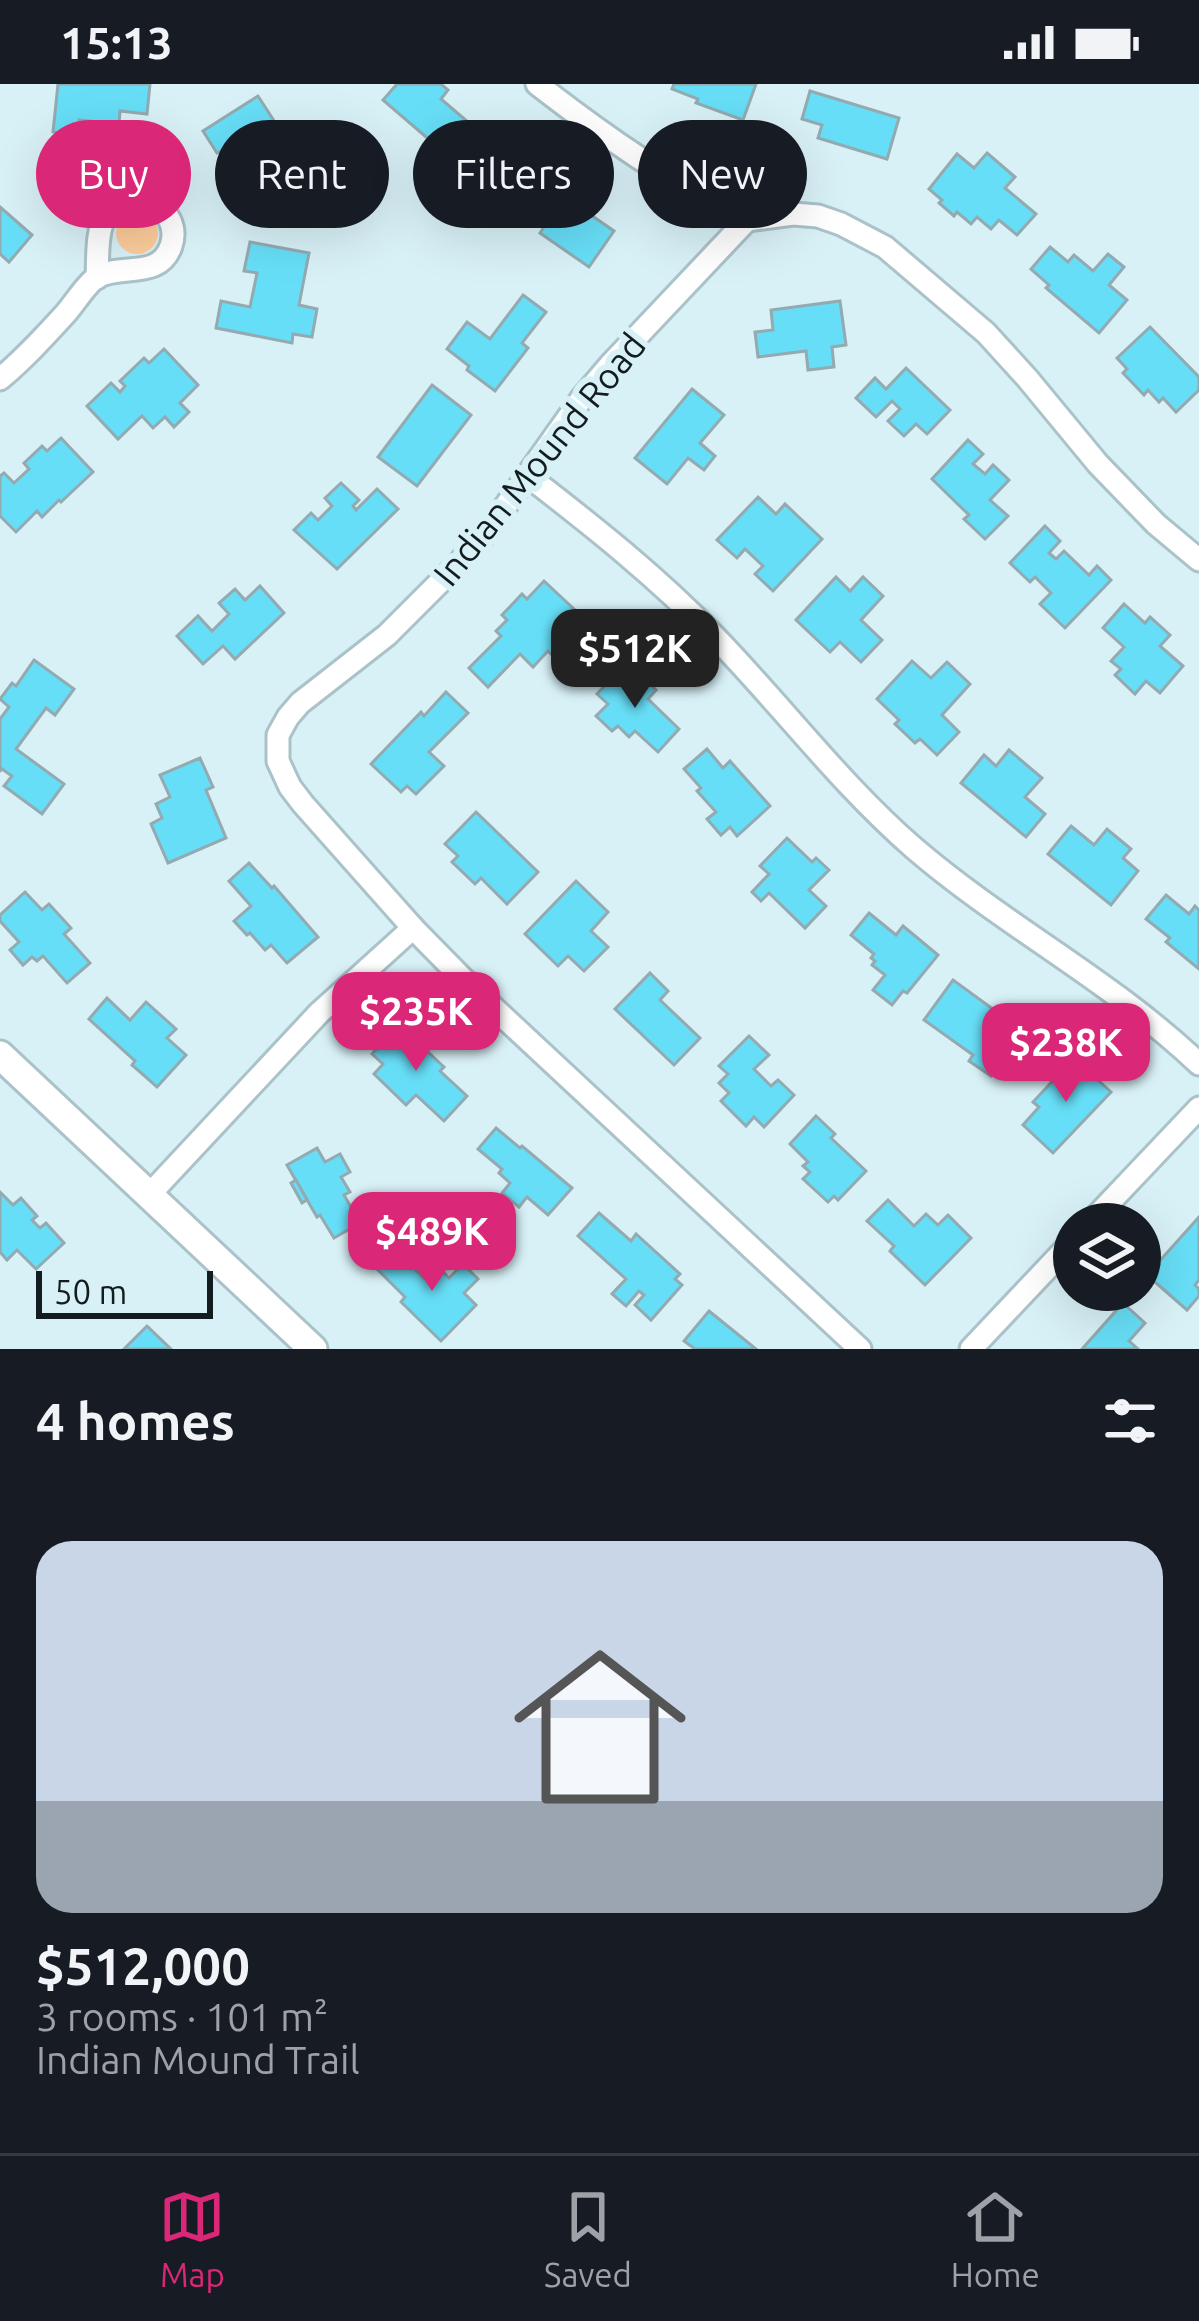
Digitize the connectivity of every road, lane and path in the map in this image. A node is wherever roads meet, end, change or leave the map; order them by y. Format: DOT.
graph roads {
  1 [pos="537,84"];
  2 [pos="638,158"];
  3 [pos="807,215"];
  4 [pos="739,228"];
  5 [pos="97,278"];
  6 [pos="0,379"];
  7 [pos="528,476"];
  8 [pos="1199,560"];
  9 [pos="413,928"];
  10 [pos="0,1055"];
  11 [pos="1199,1064"];
  12 [pos="1199,1108"];
  13 [pos="148,1195"];
  14 [pos="1109,1203"];
  15 [pos="1053,1262"];
  16 [pos="313,1349"];
  17 [pos="860,1349"];
  18 [pos="971,1349"];
  1 -- 2 [label="street"];
  3 -- 8 [label="street"];
  4 -- 7 [label="street, Indian Mound Road"];
  5 -- 6 [label="street"];
  7 -- 9 [label="street, Indian Mound Road"];
  7 -- 11 [label="street"];
  9 -- 13 [label="street"];
  9 -- 17 [label="street"];
  10 -- 13 [label="street"];
  12 -- 14 [label="street"];
  13 -- 16 [label="street"];
  15 -- 18 [label="street"];
}
